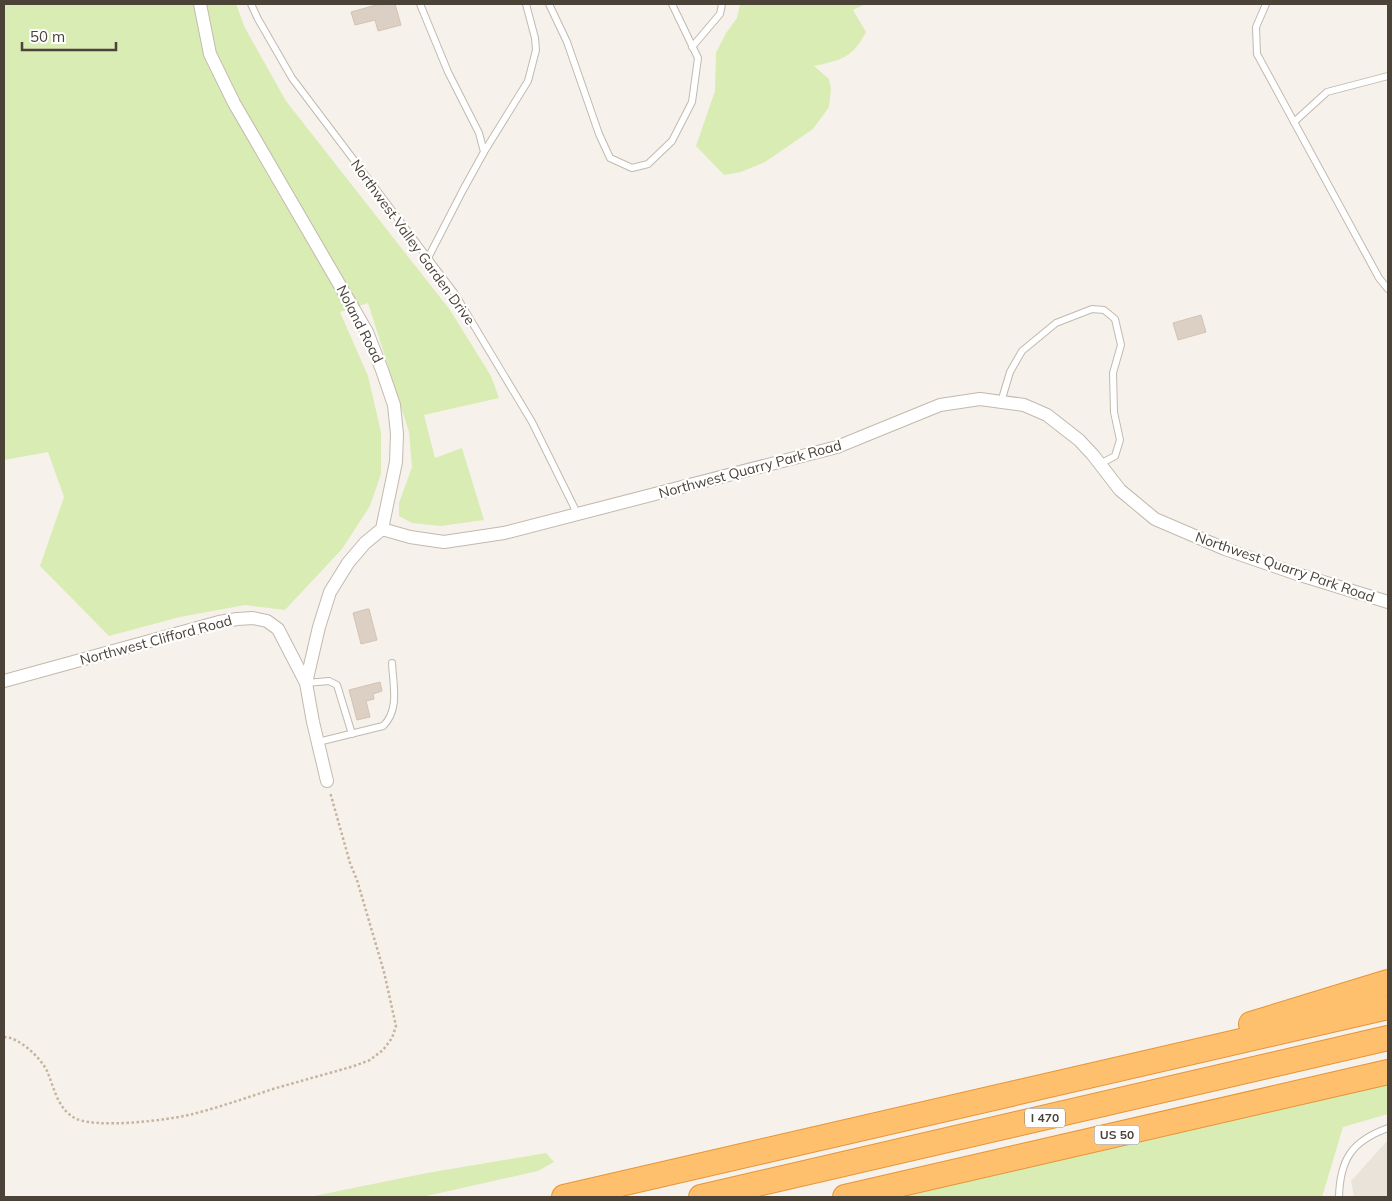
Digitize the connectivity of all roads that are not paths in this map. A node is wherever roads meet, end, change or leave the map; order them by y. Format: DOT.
graph roads {
  1 [pos="200,4"];
  2 [pos="251,4"];
  3 [pos="420,4"];
  4 [pos="526,4"];
  5 [pos="549,4"];
  6 [pos="672,4"];
  7 [pos="722,4"];
  8 [pos="1266,4"];
  9 [pos="692,47"];
  10 [pos="1388,76"];
  11 [pos="1294,122"];
  12 [pos="484,152"];
  13 [pos="428,258"];
  14 [pos="1388,289"];
  15 [pos="1001,402"];
  16 [pos="1100,464"];
  17 [pos="578,514"];
  18 [pos="382,529"];
  19 [pos="1388,602"];
  20 [pos="392,663"];
  21 [pos="4,681"];
  22 [pos="306,683"];
  23 [pos="352,734"];
  24 [pos="318,742"];
  25 [pos="327,781"];
  26 [pos="1388,982"];
  27 [pos="1388,1006"];
  28 [pos="1388,1038"];
  29 [pos="1388,1072"];
  30 [pos="1049,1086"];
  31 [pos="1388,1128"];
  32 [pos="564,1197"];
  33 [pos="701,1197"];
  34 [pos="845,1197"];
  35 [pos="1339,1197"];
  1 -- 18 [label="street, Noland Road"];
  2 -- 13 [label="lane, Northwest Valley Garden Drive"];
  3 -- 12 [label="lane"];
  4 -- 12 [label="lane"];
  5 -- 9 [label="lane"];
  6 -- 9 [label="lane"];
  7 -- 9 [label="lane"];
  8 -- 11 [label="lane"];
  10 -- 11 [label="lane"];
  11 -- 14 [label="lane"];
  12 -- 13 [label="lane"];
  13 -- 17 [label="lane, Northwest Valley Garden Drive"];
  15 -- 16 [label="street, Northwest Quarry Park Road"];
  15 -- 16 [label="lane"];
  15 -- 17 [label="street, Northwest Quarry Park Road"];
  16 -- 19 [label="street, Northwest Quarry Park Road"];
  17 -- 18 [label="street, Northwest Quarry Park Road"];
  18 -- 22 [label="street"];
  20 -- 23 [label="lane"];
  21 -- 22 [label="street, Northwest Clifford Road"];
  22 -- 23 [label="lane"];
  22 -- 24 [label="street"];
  23 -- 24 [label="lane"];
  24 -- 25 [label="street"];
  26 -- 30 [label="highway"];
  27 -- 30 [label="highway, I 470"];
  28 -- 33 [label="highway, I 470"];
  29 -- 34 [label="highway, US 50"];
  30 -- 32 [label="highway, I 470"];
  31 -- 35 [label="lane"];
}
